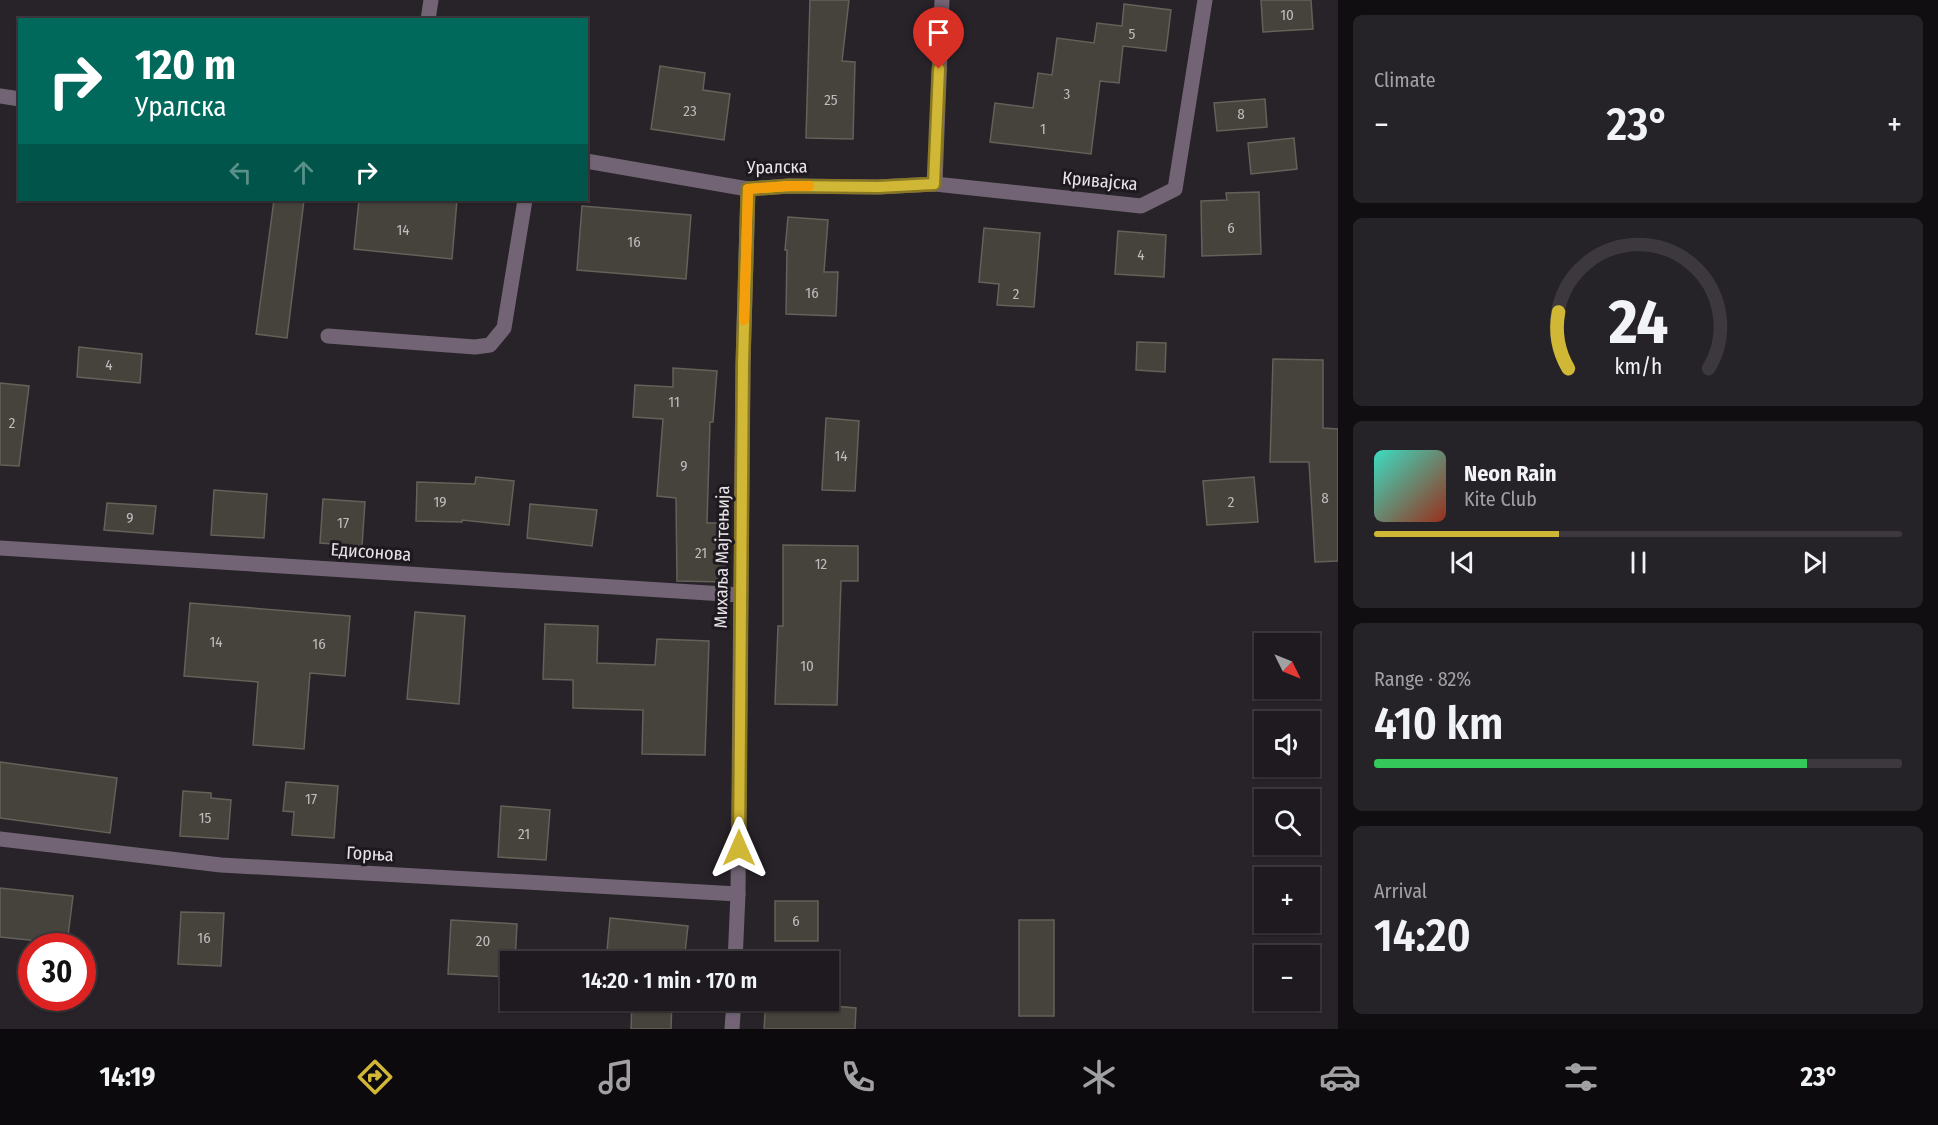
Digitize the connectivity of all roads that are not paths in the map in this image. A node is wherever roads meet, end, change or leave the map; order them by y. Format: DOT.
graph roads {
  1 [pos="431,0"];
  2 [pos="942,0"];
  3 [pos="1205,0"];
  4 [pos="428,18"];
  5 [pos="0,96"];
  6 [pos="18,99"];
  7 [pos="588,161"];
  8 [pos="934,184"];
  9 [pos="748,189"];
  10 [pos="525,201"];
  11 [pos="328,336"];
  12 [pos="0,548"];
  13 [pos="740,595"];
  14 [pos="0,839"];
  15 [pos="738,894"];
  16 [pos="735,951"];
  17 [pos="733,1011"];
  18 [pos="732,1029"];
  1 -- 4 [label="street"];
  2 -- 8 [label="street"];
  3 -- 8 [label="street, Кривајска"];
  5 -- 6 [label="street"];
  7 -- 9 [label="street, Уралска"];
  8 -- 9 [label="street, Уралска"];
  9 -- 13 [label="street, Михаља Мајтењија"];
  10 -- 11 [label="street"];
  12 -- 13 [label="street, Едисонова"];
  13 -- 15 [label="street, Михаља Мајтењија"];
  14 -- 15 [label="street, Горња"];
  15 -- 16 [label="street, Михаља Мајтењија"];
  17 -- 18 [label="street"];
}
